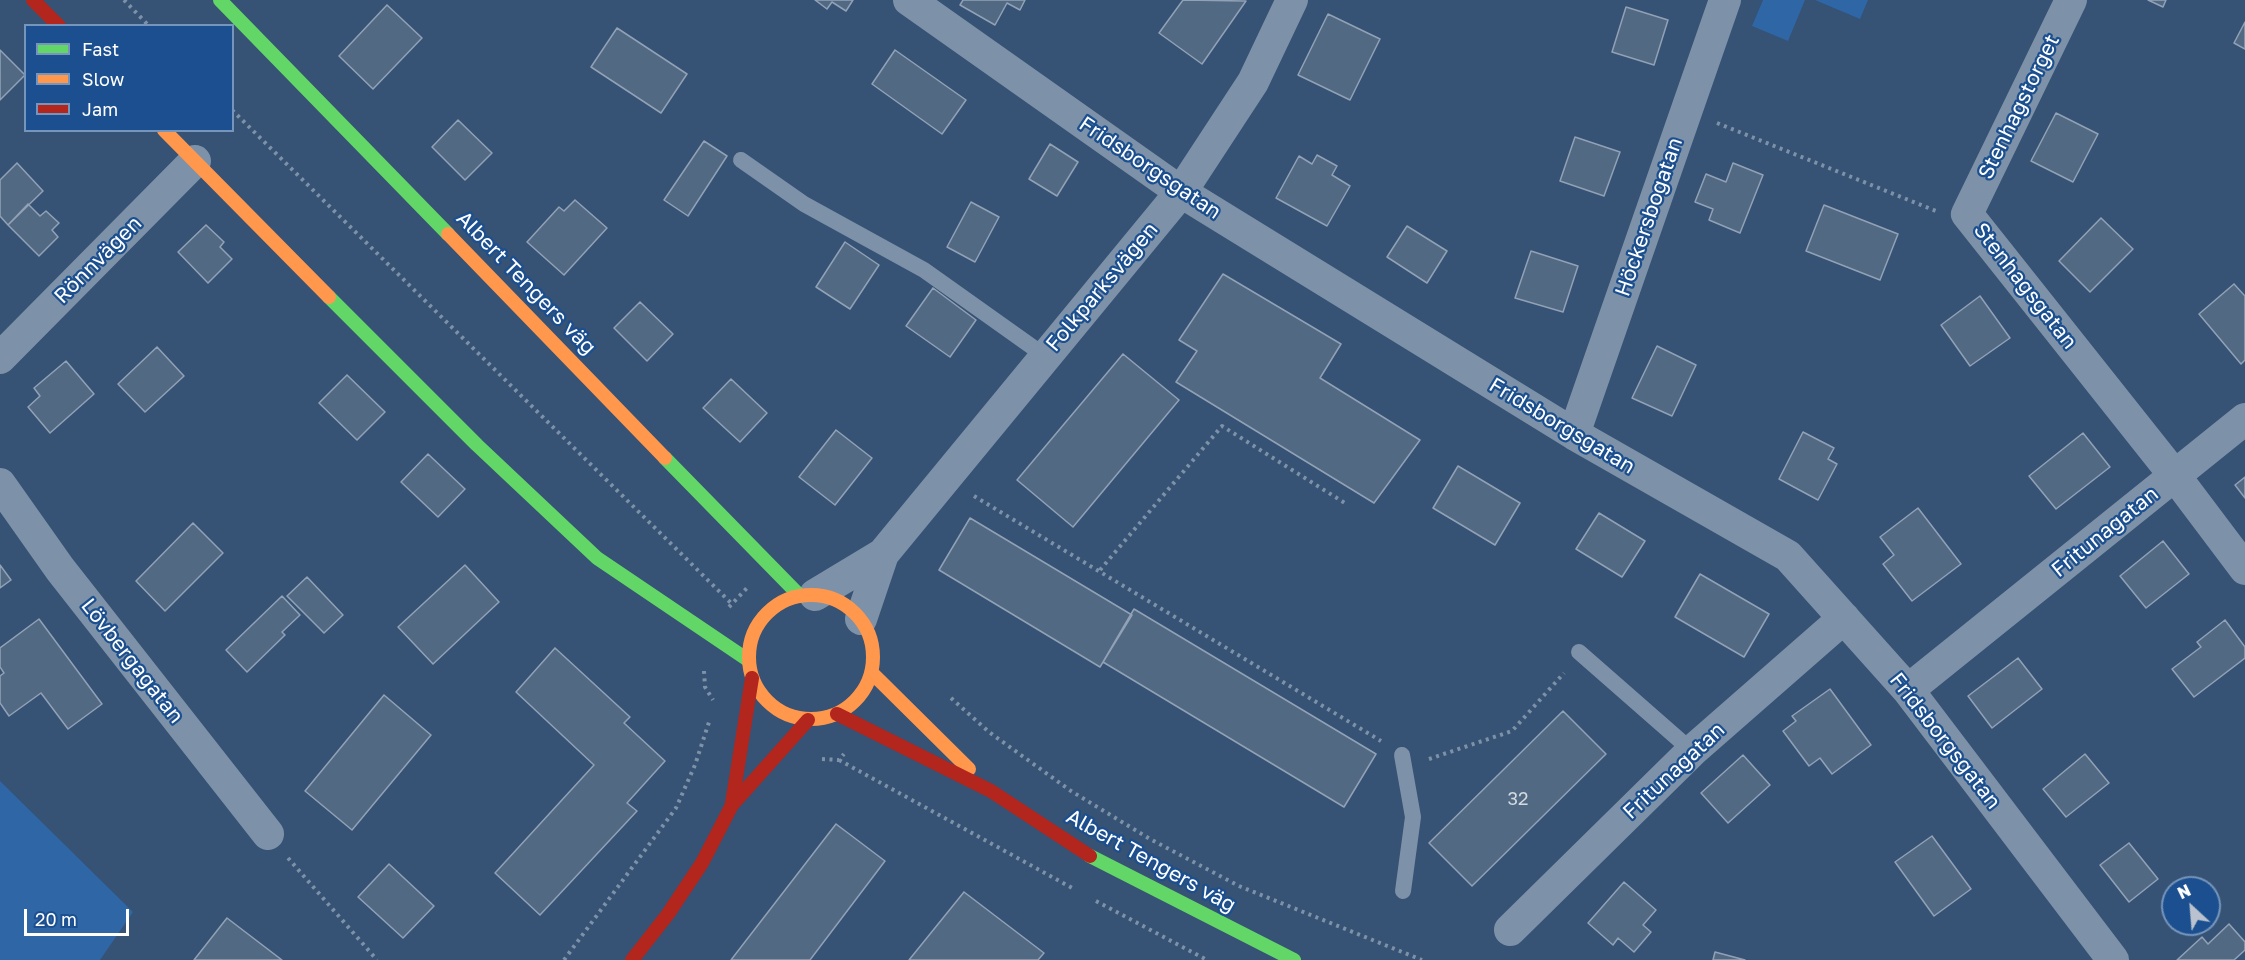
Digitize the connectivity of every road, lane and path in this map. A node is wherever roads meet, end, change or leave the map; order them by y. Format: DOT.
graph roads {
  1 [pos="33,0"];
  2 [pos="124,0"];
  3 [pos="220,0"];
  4 [pos="1292,0"];
  5 [pos="1725,0"];
  6 [pos="2071,0"];
  7 [pos="924,4"];
  8 [pos="57,24"];
  9 [pos="147,24"];
  10 [pos="1686,110"];
  11 [pos="234,112"];
  12 [pos="166,132"];
  13 [pos="741,160"];
  14 [pos="195,161"];
  15 [pos="1181,192"];
  16 [pos="1968,214"];
  17 [pos="1045,356"];
  18 [pos="0,358"];
  19 [pos="2245,419"];
  20 [pos="1574,434"];
  21 [pos="2175,476"];
  22 [pos="945,478"];
  23 [pos="0,484"];
  24 [pos="1348,505"];
  25 [pos="882,554"];
  26 [pos="771,565"];
  27 [pos="2245,569"];
  28 [pos="1100,570"];
  29 [pos="808,596"];
  30 [pos="731,603"];
  31 [pos="1844,618"];
  32 [pos="861,619"];
  33 [pos="712,637"];
  34 [pos="1579,652"];
  35 [pos="748,660"];
  36 [pos="872,673"];
  37 [pos="752,678"];
  38 [pos="1908,690"];
  39 [pos="945,694"];
  40 [pos="712,713"];
  41 [pos="837,714"];
  42 [pos="808,720"];
  43 [pos="746,728"];
  44 [pos="867,728"];
  45 [pos="780,750"];
  46 [pos="1692,751"];
  47 [pos="1402,754"];
  48 [pos="838,760"];
  49 [pos="991,791"];
  50 [pos="732,805"];
  51 [pos="268,834"];
  52 [pos="1403,891"];
  53 [pos="1079,892"];
  54 [pos="1089,897"];
  55 [pos="1510,930"];
  56 [pos="377,960"];
  57 [pos="564,960"];
  58 [pos="632,960"];
  59 [pos="1207,960"];
  60 [pos="1293,960"];
  61 [pos="1422,960"];
  62 [pos="2113,960"];
  1 -- 8 [label="main road"];
  2 -- 9 [label="path"];
  3 -- 26 [label="main road, Albert Tengers väg"];
  4 -- 15 [label="street, Folkparksvägen"];
  5 -- 10 [label="street, Höckersbogatan"];
  6 -- 16 [label="street, Stenhagstorget"];
  7 -- 15 [label="street, Fridsborgsgatan"];
  10 -- 16 [label="path, Stenhagsgatan"];
  10 -- 20 [label="street, Höckersbogatan"];
  11 -- 30 [label="path"];
  12 -- 14 [label="main road"];
  13 -- 17 [label="lane"];
  14 -- 18 [label="street, Rönnvägen"];
  14 -- 33 [label="main road"];
  15 -- 17 [label="street, Folkparksvägen"];
  15 -- 20 [label="street, Fridsborgsgatan"];
  16 -- 21 [label="street, Stenhagsgatan"];
  17 -- 22 [label="street, Folkparksvägen"];
  19 -- 21 [label="street, Fritunagatan"];
  20 -- 31 [label="street, Fridsborgsgatan"];
  21 -- 27 [label="street, Stenhagsgatan"];
  21 -- 38 [label="street, Fritunagatan"];
  22 -- 25 [label="street, Folkparksvägen"];
  22 -- 28 [label="path"];
  23 -- 51 [label="street, Lövbergagatan"];
  24 -- 28 [label="path"];
  25 -- 29 [label="street, Folkparksvägen"];
  25 -- 32 [label="street, Folkparksvägen"];
  26 -- 29 [label="main road, Albert Tengers väg"];
  26 -- 30 [label="path"];
  28 -- 47 [label="path"];
  29 -- 32 [label="main road"];
  29 -- 35 [label="main road"];
  30 -- 33 [label="path"];
  31 -- 38 [label="street, Fridsborgsgatan"];
  31 -- 46 [label="street, Fritunagatan"];
  32 -- 36 [label="main road"];
  33 -- 35 [label="main road"];
  33 -- 43 [label="path"];
  34 -- 46 [label="lane"];
  34 -- 47 [label="path"];
  35 -- 37 [label="main road"];
  36 -- 41 [label="main road"];
  36 -- 49 [label="main road, Albert Tengers väg"];
  37 -- 42 [label="main road"];
  37 -- 43 [label="main road"];
  38 -- 62 [label="street, Fridsborgsgatan"];
  39 -- 61 [label="path"];
  40 -- 57 [label="path"];
  41 -- 42 [label="main road"];
  41 -- 44 [label="main road, Albert Tengers väg"];
  42 -- 45 [label="main road"];
  43 -- 50 [label="main road"];
  44 -- 48 [label="path"];
  44 -- 49 [label="main road, Albert Tengers väg"];
  45 -- 48 [label="path"];
  45 -- 50 [label="main road"];
  46 -- 55 [label="street, Fritunagatan"];
  47 -- 52 [label="lane"];
  48 -- 53 [label="path"];
  49 -- 60 [label="main road, Albert Tengers väg"];
  50 -- 58 [label="main road"];
  51 -- 56 [label="path"];
  54 -- 59 [label="path"];
}
